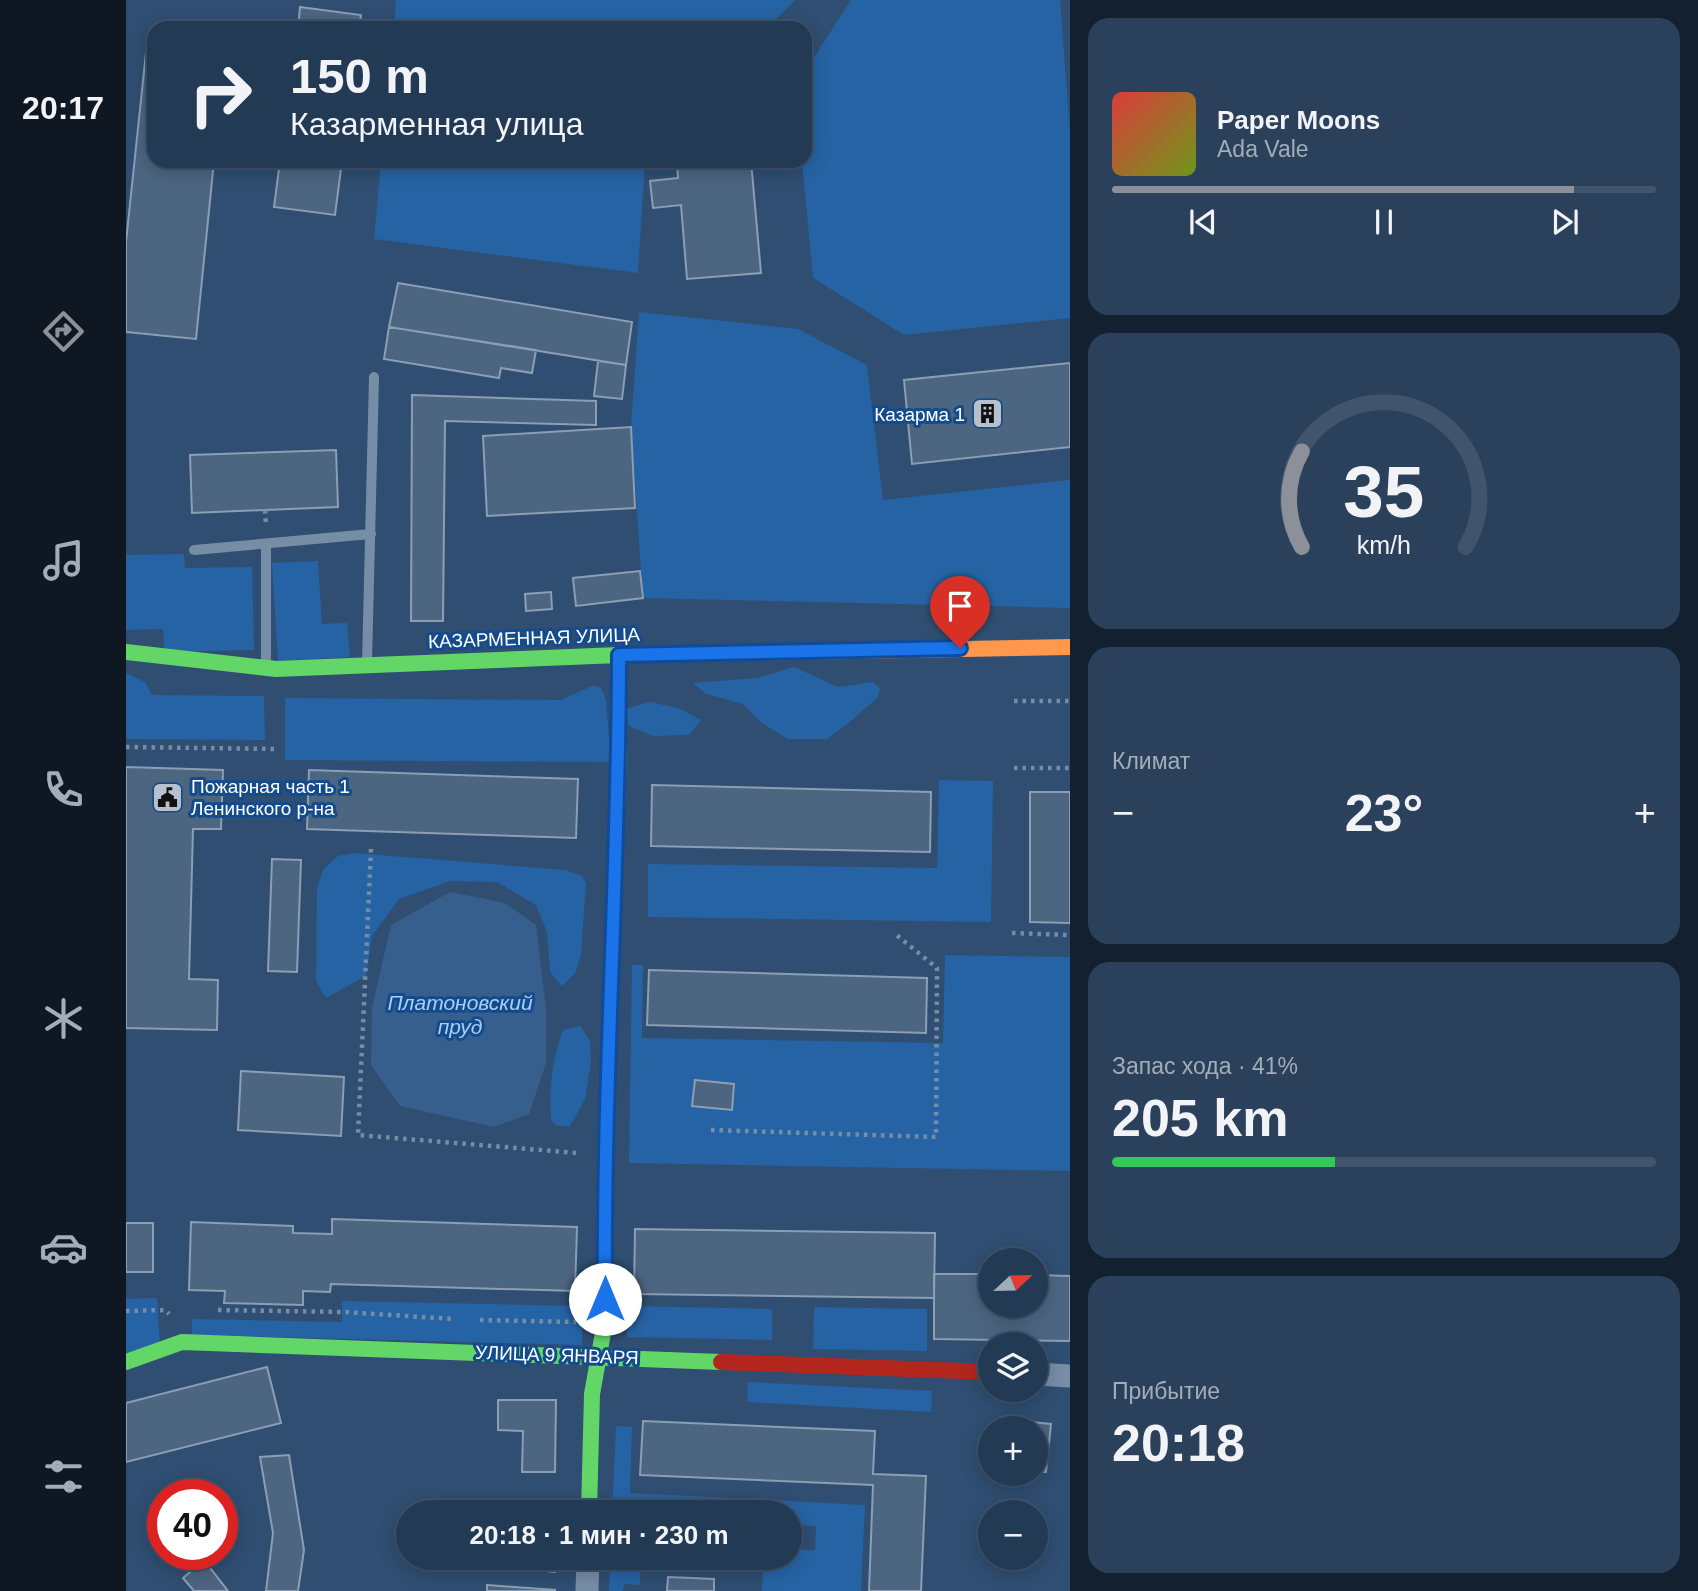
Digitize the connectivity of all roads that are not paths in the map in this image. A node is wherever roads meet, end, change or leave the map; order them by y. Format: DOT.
graph roads {
  1 [pos="374,377"];
  2 [pos="371,534"];
  3 [pos="266,544"];
  4 [pos="194,550"];
  5 [pos="1070,647"];
  6 [pos="126,652"];
  7 [pos="619,655"];
  8 [pos="367,665"];
  9 [pos="266,668"];
  10 [pos="599,1356"];
  11 [pos="126,1362"];
  12 [pos="978,1372"];
  13 [pos="1048,1375"];
  14 [pos="1070,1376"];
  15 [pos="589,1500"];
  16 [pos="588,1570"];
  17 [pos="587,1591"];
  1 -- 2 [label="lane"];
  2 -- 3 [label="lane"];
  2 -- 8 [label="lane"];
  3 -- 4 [label="lane"];
  3 -- 9 [label="lane"];
  5 -- 7 [label="street, КАЗАРМЕННАЯ УЛИЦА"];
  6 -- 9 [label="street, КАЗАРМЕННАЯ УЛИЦА"];
  7 -- 8 [label="street, КАЗАРМЕННАЯ УЛИЦА"];
  7 -- 10 [label="street"];
  8 -- 9 [label="street, КАЗАРМЕННАЯ УЛИЦА"];
  10 -- 11 [label="street, УЛИЦА 9 ЯНВАРЯ"];
  10 -- 12 [label="street, УЛИЦА 9 ЯНВАРЯ"];
  10 -- 15 [label="street"];
  13 -- 14 [label="street"];
  16 -- 17 [label="street"];
}
